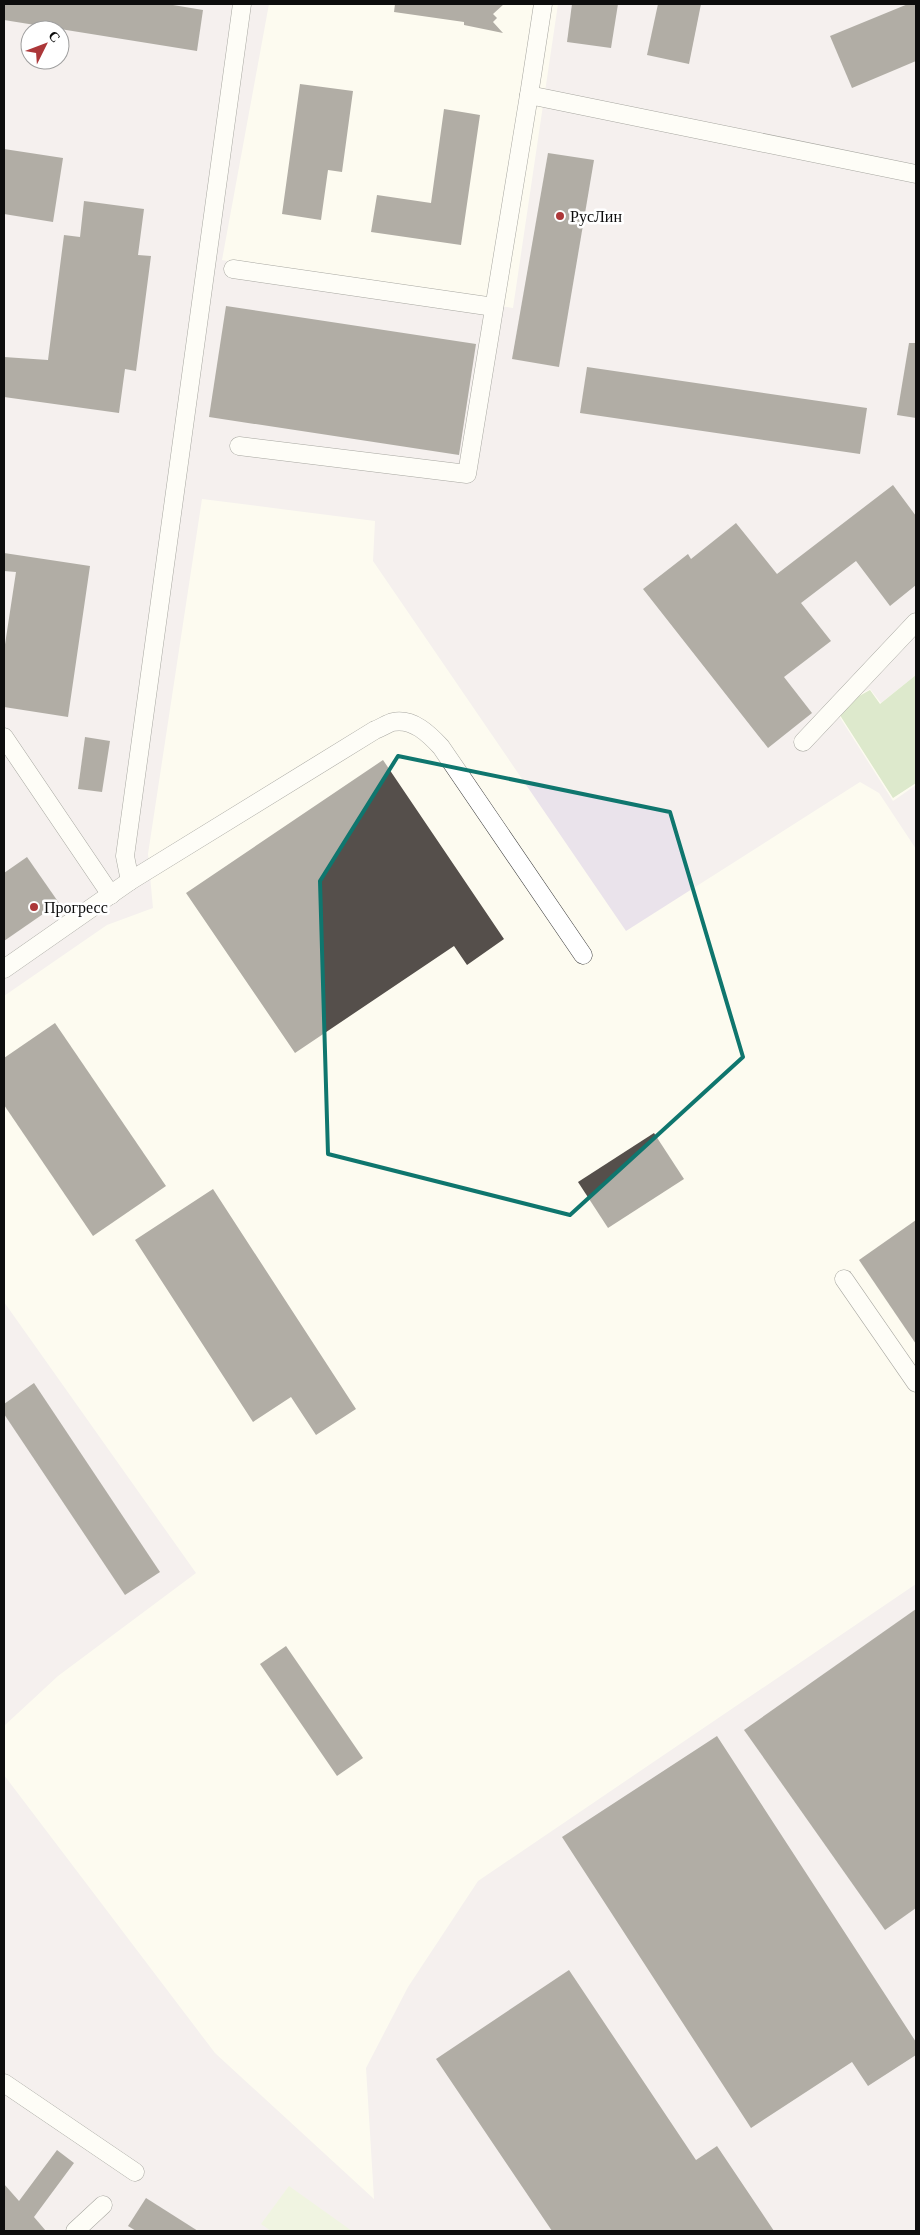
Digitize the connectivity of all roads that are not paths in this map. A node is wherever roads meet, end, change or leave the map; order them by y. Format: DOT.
graph roads {
  1 [pos="242,4"];
  2 [pos="543,4"];
  3 [pos="529,95"];
  4 [pos="916,174"];
  5 [pos="233,269"];
  6 [pos="494,307"];
  7 [pos="239,446"];
  8 [pos="916,622"];
  9 [pos="4,737"];
  10 [pos="802,742"];
  11 [pos="130,881"];
  12 [pos="111,895"];
  13 [pos="583,955"];
  14 [pos="4,969"];
  15 [pos="844,1278"];
  16 [pos="916,1383"];
  17 [pos="4,2083"];
  18 [pos="135,2172"];
  19 [pos="103,2205"];
  20 [pos="75,2231"];
  1 -- 11 [label="lane"];
  2 -- 3 [label="lane"];
  3 -- 4 [label="lane"];
  3 -- 6 [label="lane"];
  5 -- 6 [label="lane"];
  6 -- 7 [label="lane"];
  8 -- 10 [label="lane"];
  9 -- 12 [label="lane"];
  11 -- 12 [label="lane"];
  11 -- 13 [label="lane"];
  12 -- 14 [label="lane"];
  15 -- 16 [label="lane"];
  17 -- 18 [label="lane"];
  19 -- 20 [label="lane"];
}
